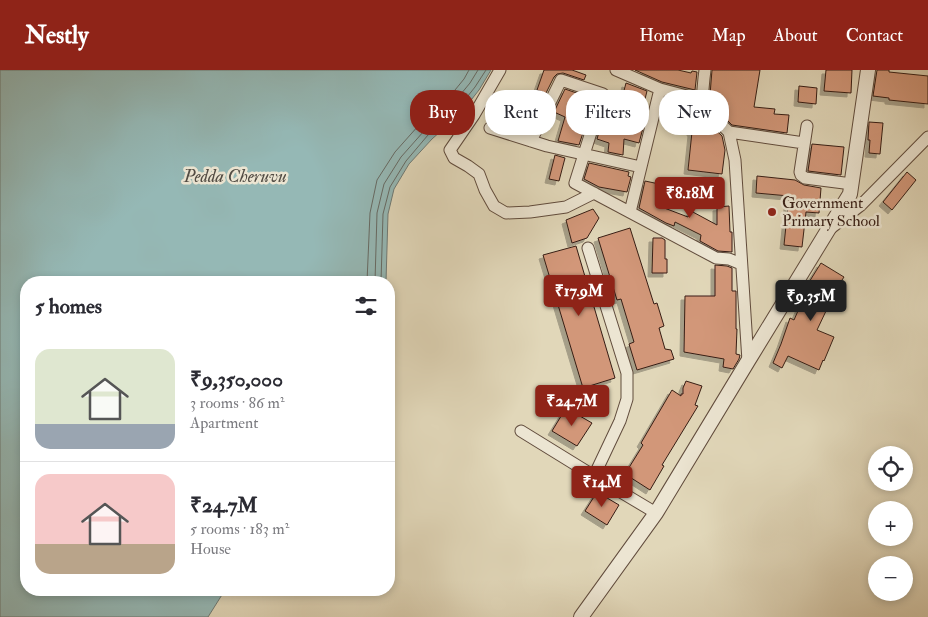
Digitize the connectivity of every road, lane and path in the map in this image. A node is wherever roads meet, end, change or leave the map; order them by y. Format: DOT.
graph roads {
  1 [pos="500,70"];
  2 [pos="616,70"];
  3 [pos="705,70"];
  4 [pos="868,70"];
  5 [pos="660,89"];
  6 [pos="664,90"];
  7 [pos="703,90"];
  8 [pos="807,126"];
  9 [pos="729,132"];
  10 [pos="513,135"];
  11 [pos="928,137"];
  12 [pos="532,141"];
  13 [pos="804,143"];
  14 [pos="584,154"];
  15 [pos="641,167"];
  16 [pos="852,184"];
  17 [pos="594,193"];
  18 [pos="630,212"];
  19 [pos="829,230"];
  20 [pos="588,248"];
  21 [pos="741,264"];
  22 [pos="748,360"];
  23 [pos="521,431"];
  24 [pos="594,476"];
  25 [pos="656,512"];
  26 [pos="581,617"];
  1 -- 17 [label="street"];
  2 -- 5 [label="street"];
  3 -- 7 [label="street"];
  4 -- 16 [label="street"];
  5 -- 6 [label="street"];
  5 -- 15 [label="street"];
  8 -- 13 [label="street"];
  9 -- 13 [label="street"];
  9 -- 21 [label="street"];
  10 -- 12 [label="street"];
  11 -- 19 [label="street"];
  12 -- 14 [label="street"];
  12 -- 14 [label="street"];
  13 -- 16 [label="street"];
  14 -- 15 [label="street"];
  14 -- 17 [label="street"];
  15 -- 18 [label="street"];
  16 -- 19 [label="street"];
  17 -- 18 [label="street"];
  18 -- 21 [label="street"];
  19 -- 22 [label="street"];
  20 -- 24 [label="street"];
  21 -- 22 [label="street"];
  22 -- 25 [label="street"];
  23 -- 24 [label="street"];
  24 -- 25 [label="street"];
  25 -- 26 [label="street"];
}
